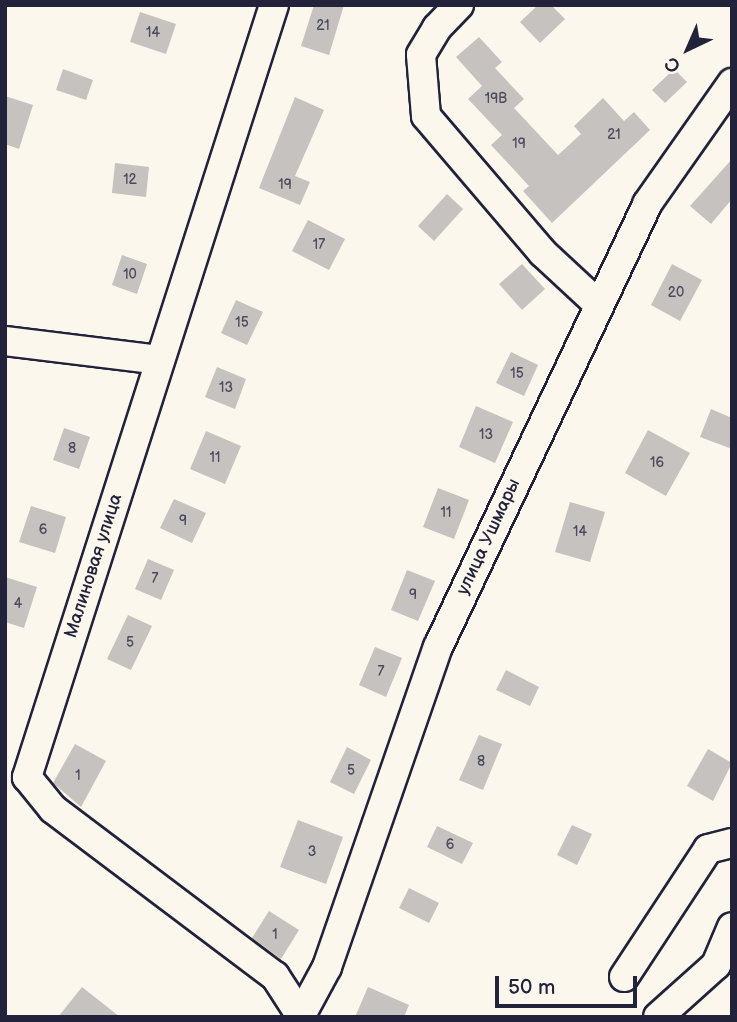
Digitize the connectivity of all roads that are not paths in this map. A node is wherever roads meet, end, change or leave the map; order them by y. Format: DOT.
graph roads {
  1 [pos="274,5"];
  2 [pos="459,5"];
  3 [pos="732,83"];
  4 [pos="598,304"];
  5 [pos="5,341"];
  6 [pos="159,360"];
  7 [pos="732,843"];
  8 [pos="732,927"];
  9 [pos="624,977"];
  10 [pos="300,1016"];
  11 [pos="658,1017"];
  1 -- 6 [label="street, Малиновая улица"];
  2 -- 4 [label="street"];
  3 -- 4 [label="street, улица Ушмары"];
  4 -- 10 [label="street, улица Ушмары"];
  5 -- 6 [label="street"];
  6 -- 10 [label="street, Малиновая улица"];
  7 -- 9 [label="street"];
  8 -- 11 [label="street"];
}
